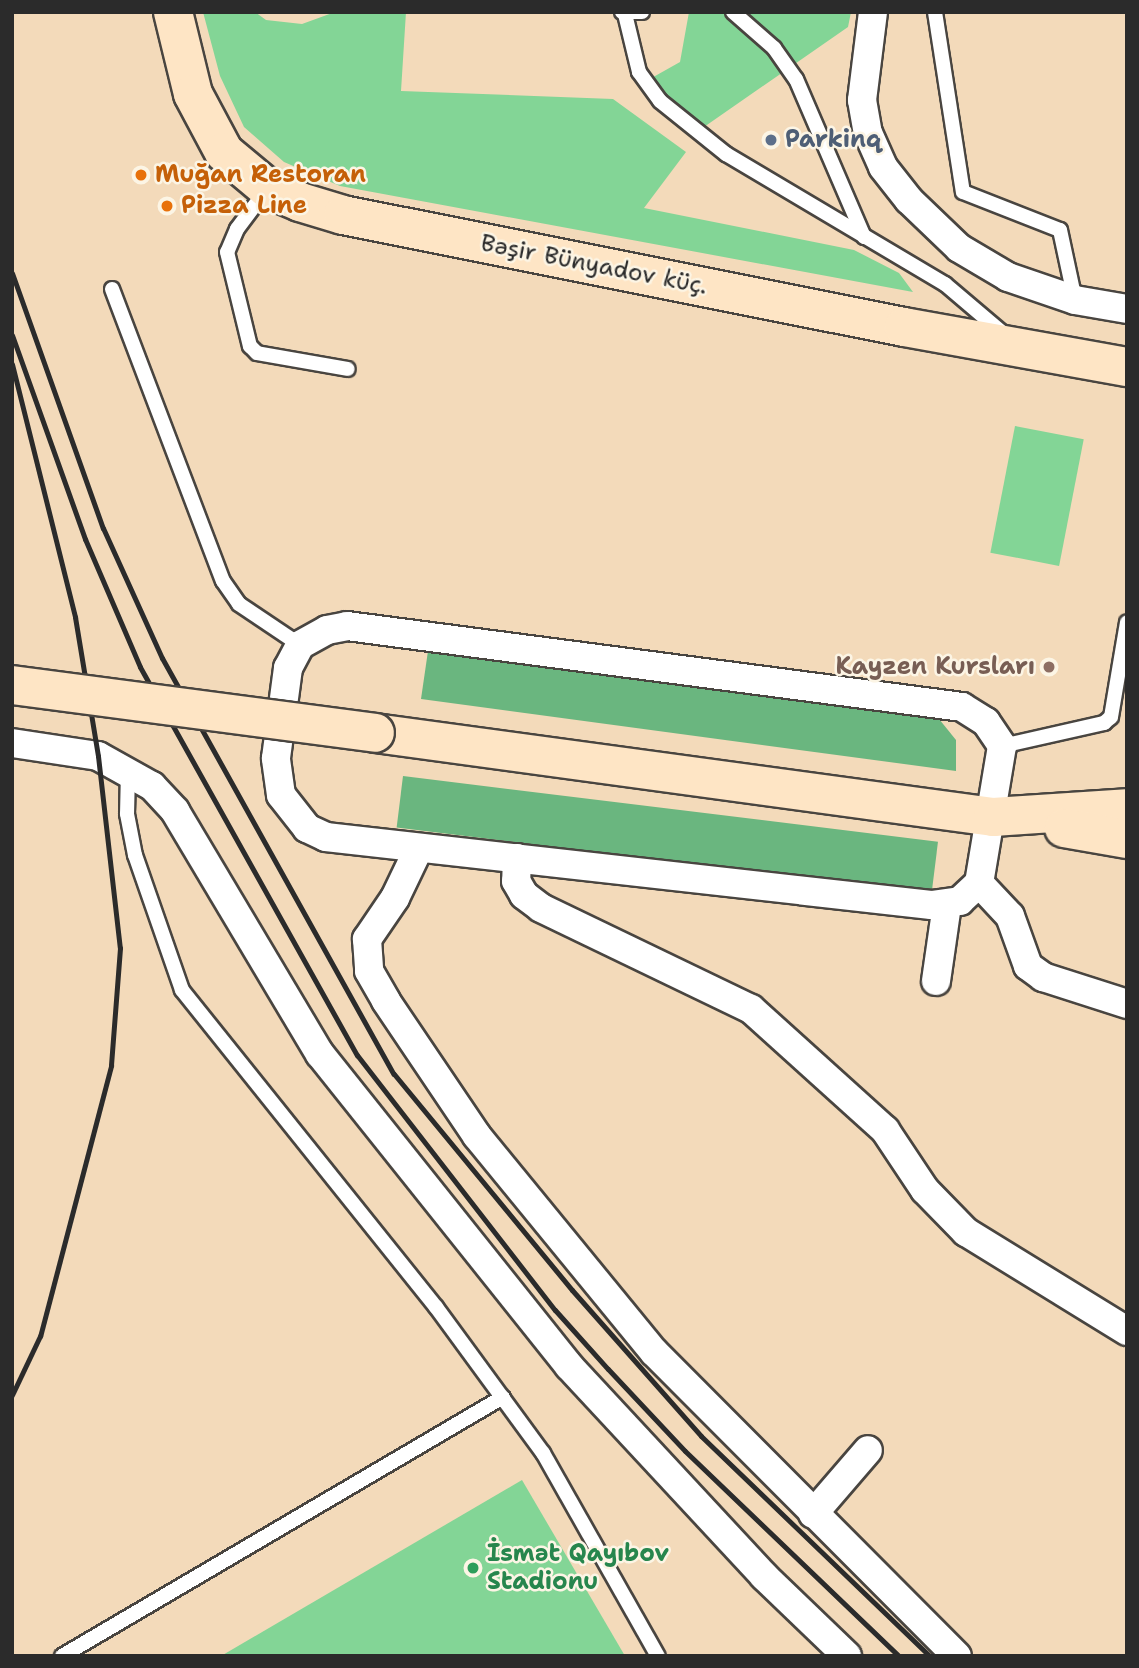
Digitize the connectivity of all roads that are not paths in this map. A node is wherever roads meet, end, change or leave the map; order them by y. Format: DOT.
graph roads {
  1 [pos="173,12"];
  2 [pos="642,12"];
  3 [pos="733,12"];
  4 [pos="873,12"];
  5 [pos="934,12"];
  6 [pos="624,13"];
  7 [pos="267,188"];
  8 [pos="864,237"];
  9 [pos="112,289"];
  10 [pos="1075,300"];
  11 [pos="1127,309"];
  12 [pos="1020,347"];
  13 [pos="1127,367"];
  14 [pos="348,369"];
  15 [pos="1127,622"];
  16 [pos="300,645"];
  17 [pos="12,685"];
  18 [pos="12,743"];
  19 [pos="1002,746"];
  20 [pos="128,770"];
  21 [pos="1127,808"];
  22 [pos="993,817"];
  23 [pos="1127,839"];
  24 [pos="418,850"];
  25 [pos="517,858"];
  26 [pos="979,883"];
  27 [pos="947,905"];
  28 [pos="936,981"];
  29 [pos="1127,1004"];
  30 [pos="1127,1331"];
  31 [pos="503,1397"];
  32 [pos="868,1450"];
  33 [pos="813,1514"];
  34 [pos="62,1656"];
  35 [pos="658,1656"];
  36 [pos="847,1656"];
  37 [pos="957,1656"];
  1 -- 7 [label="street, Bəşir Bünyadov küç."];
  2 -- 6 [label="lane"];
  3 -- 8 [label="lane"];
  4 -- 10 [label="street"];
  5 -- 10 [label="lane"];
  6 -- 8 [label="lane"];
  7 -- 12 [label="street, Bəşir Bünyadov küç."];
  7 -- 14 [label="lane"];
  8 -- 12 [label="lane"];
  9 -- 16 [label="lane"];
  10 -- 11 [label="street"];
  12 -- 13 [label="street, Bəşir Bünyadov küç."];
  15 -- 19 [label="lane"];
  16 -- 19 [label="street"];
  16 -- 24 [label="street"];
  17 -- 22 [label="street, bridge"];
  18 -- 20 [label="street"];
  19 -- 22 [label="street"];
  20 -- 31 [label="lane"];
  20 -- 36 [label="street"];
  21 -- 22 [label="street"];
  22 -- 23 [label="street"];
  22 -- 26 [label="street"];
  24 -- 25 [label="street"];
  24 -- 33 [label="street"];
  25 -- 27 [label="street"];
  25 -- 30 [label="street"];
  26 -- 27 [label="street"];
  26 -- 29 [label="street"];
  27 -- 28 [label="street"];
  31 -- 34 [label="lane"];
  31 -- 35 [label="lane"];
  32 -- 33 [label="street"];
  33 -- 37 [label="street"];
}
